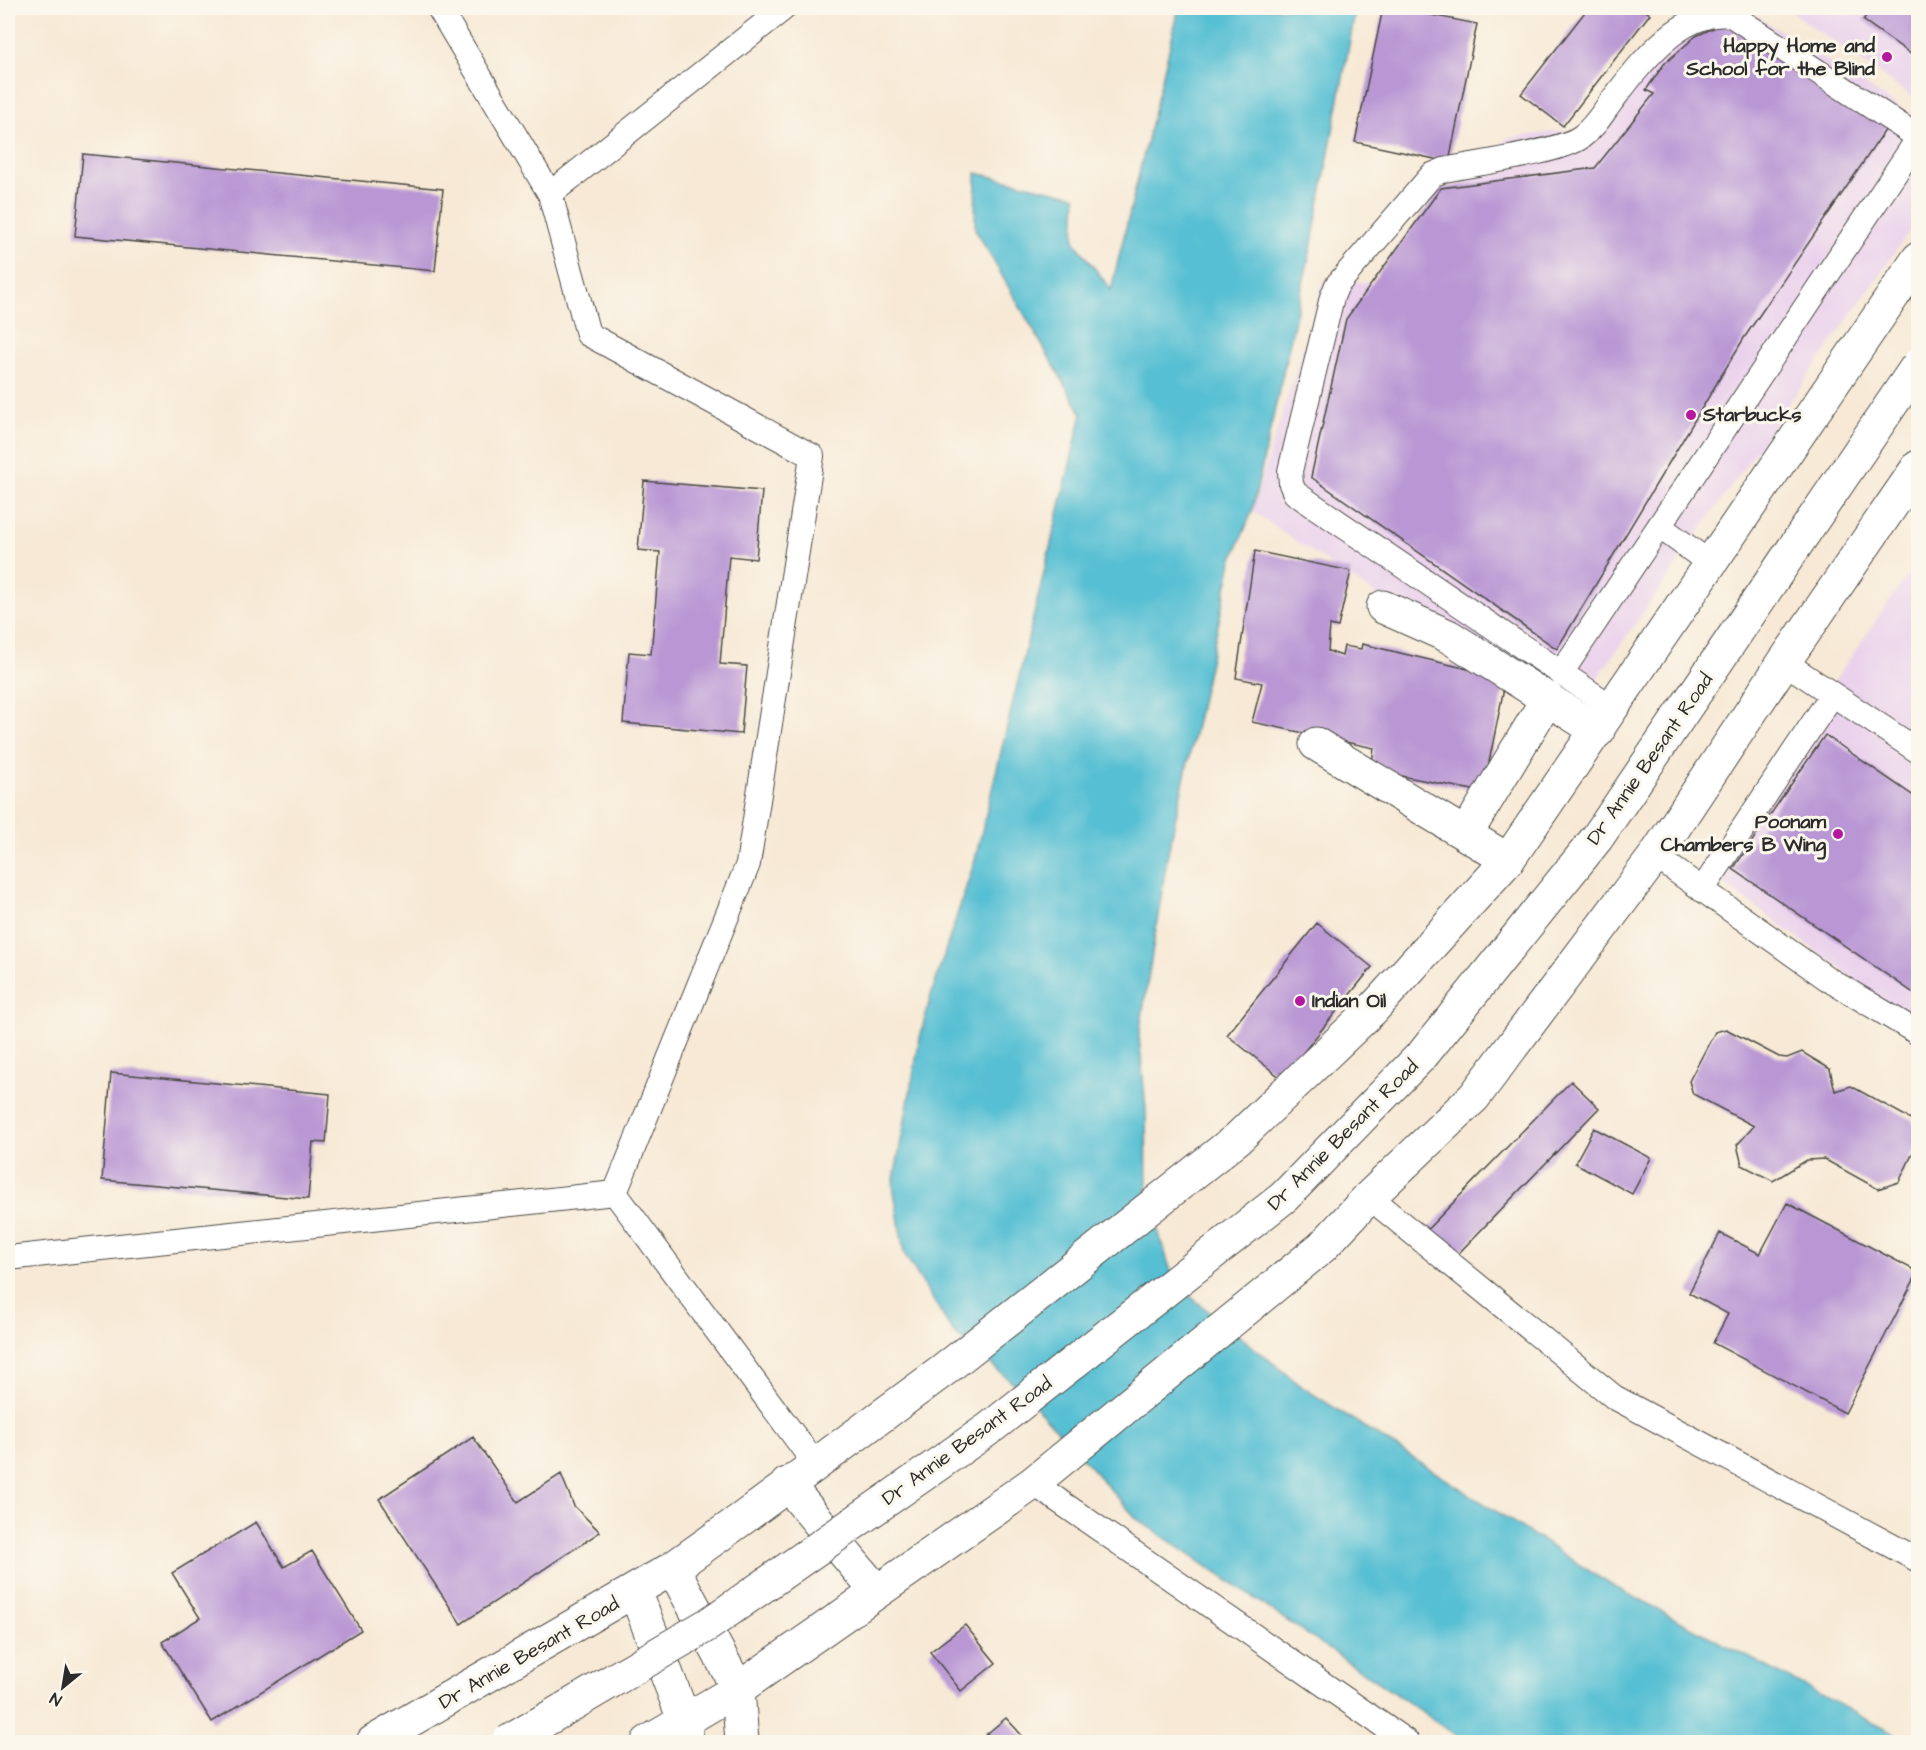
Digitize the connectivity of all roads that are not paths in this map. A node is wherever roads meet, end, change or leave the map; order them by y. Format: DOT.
graph roads {
  1 [pos="439,8"];
  2 [pos="784,8"];
  3 [pos="1918,138"];
  4 [pos="550,194"];
  5 [pos="1918,259"];
  6 [pos="1918,366"];
  7 [pos="1918,467"];
  8 [pos="1659,526"];
  9 [pos="1711,564"];
  10 [pos="1383,607"];
  11 [pos="1784,662"];
  12 [pos="1554,685"];
  13 [pos="1832,695"];
  14 [pos="1606,719"];
  15 [pos="1317,744"];
  16 [pos="1918,751"];
  17 [pos="1466,834"];
  18 [pos="1655,856"];
  19 [pos="1508,860"];
  20 [pos="1702,890"];
  21 [pos="1918,1033"];
  22 [pos="615,1193"];
  23 [pos="1369,1197"];
  24 [pos="8,1258"];
  25 [pos="815,1464"];
  26 [pos="1033,1483"];
  27 [pos="787,1484"];
  28 [pos="1918,1560"];
  29 [pos="673,1568"];
  30 [pos="635,1591"];
  31 [pos="877,1592"];
  32 [pos="738,1689"];
  33 [pos="686,1732"];
  34 [pos="373,1743"];
  35 [pos="508,1743"];
  36 [pos="648,1743"];
  37 [pos="742,1743"];
  38 [pos="1407,1743"];
  1 -- 4 [label="lane"];
  2 -- 4 [label="lane"];
  3 -- 8 [label="lane"];
  3 -- 12 [label="lane"];
  4 -- 22 [label="lane"];
  5 -- 9 [label="main road"];
  6 -- 35 [label="main road, Dr Annie Besant Road, bridge"];
  7 -- 11 [label="main road"];
  8 -- 9 [label="lane"];
  8 -- 12 [label="lane"];
  9 -- 14 [label="main road"];
  10 -- 12 [label="main road"];
  11 -- 13 [label="lane"];
  11 -- 18 [label="main road"];
  12 -- 14 [label="main road"];
  12 -- 17 [label="main road"];
  13 -- 16 [label="lane"];
  13 -- 20 [label="lane"];
  14 -- 19 [label="main road"];
  15 -- 17 [label="main road"];
  17 -- 19 [label="main road"];
  18 -- 20 [label="lane"];
  18 -- 23 [label="main road"];
  19 -- 25 [label="main road, Dr Annie Besant Road"];
  20 -- 21 [label="lane"];
  22 -- 24 [label="lane"];
  22 -- 25 [label="lane"];
  23 -- 26 [label="main road"];
  23 -- 28 [label="lane"];
  25 -- 27 [label="main road, Dr Annie Besant Road"];
  26 -- 31 [label="main road"];
  26 -- 38 [label="lane"];
  27 -- 29 [label="main road, Dr Annie Besant Road"];
  27 -- 31 [label="main road"];
  29 -- 30 [label="main road, Dr Annie Besant Road"];
  29 -- 32 [label="main road"];
  30 -- 33 [label="main road"];
  30 -- 34 [label="main road, Dr Annie Besant Road"];
  31 -- 32 [label="main road"];
  32 -- 33 [label="main road"];
  32 -- 37 [label="main road"];
  33 -- 36 [label="main road"];
}
